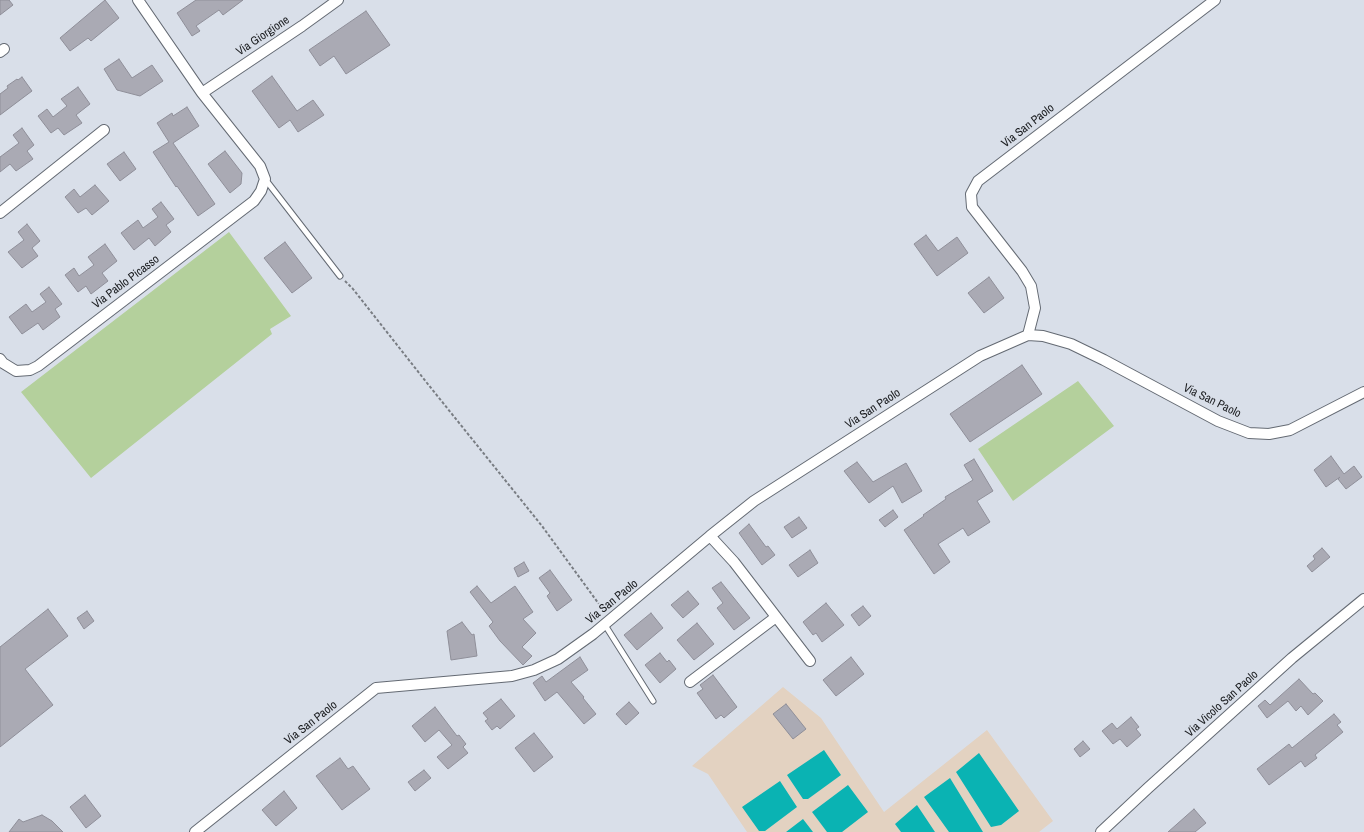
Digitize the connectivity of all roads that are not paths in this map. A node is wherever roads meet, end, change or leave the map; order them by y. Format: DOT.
graph roads {
  1 [pos="138,0"];
  2 [pos="338,0"];
  3 [pos="1215,0"];
  4 [pos="202,92"];
  5 [pos="104,130"];
  6 [pos="265,179"];
  7 [pos="0,213"];
  8 [pos="340,276"];
  9 [pos="1028,335"];
  10 [pos="0,359"];
  11 [pos="1364,392"];
  12 [pos="710,536"];
  13 [pos="1364,599"];
  14 [pos="776,617"];
  15 [pos="608,622"];
  16 [pos="810,661"];
  17 [pos="690,682"];
  18 [pos="653,701"];
  19 [pos="195,832"];
  20 [pos="1101,832"];
  1 -- 4 [label="street"];
  2 -- 4 [label="street, Via Giorgione"];
  3 -- 9 [label="street, Via San Paolo"];
  4 -- 6 [label="street"];
  5 -- 7 [label="street"];
  6 -- 8 [label="lane"];
  6 -- 10 [label="street, Via Pablo Picasso"];
  9 -- 11 [label="street, Via San Paolo"];
  9 -- 12 [label="street, Via San Paolo"];
  12 -- 14 [label="street"];
  12 -- 15 [label="street, Via San Paolo"];
  13 -- 20 [label="street, Via Vicolo San Paolo"];
  14 -- 16 [label="street"];
  14 -- 17 [label="street"];
  15 -- 18 [label="lane"];
  15 -- 19 [label="street, Via San Paolo"];
}
